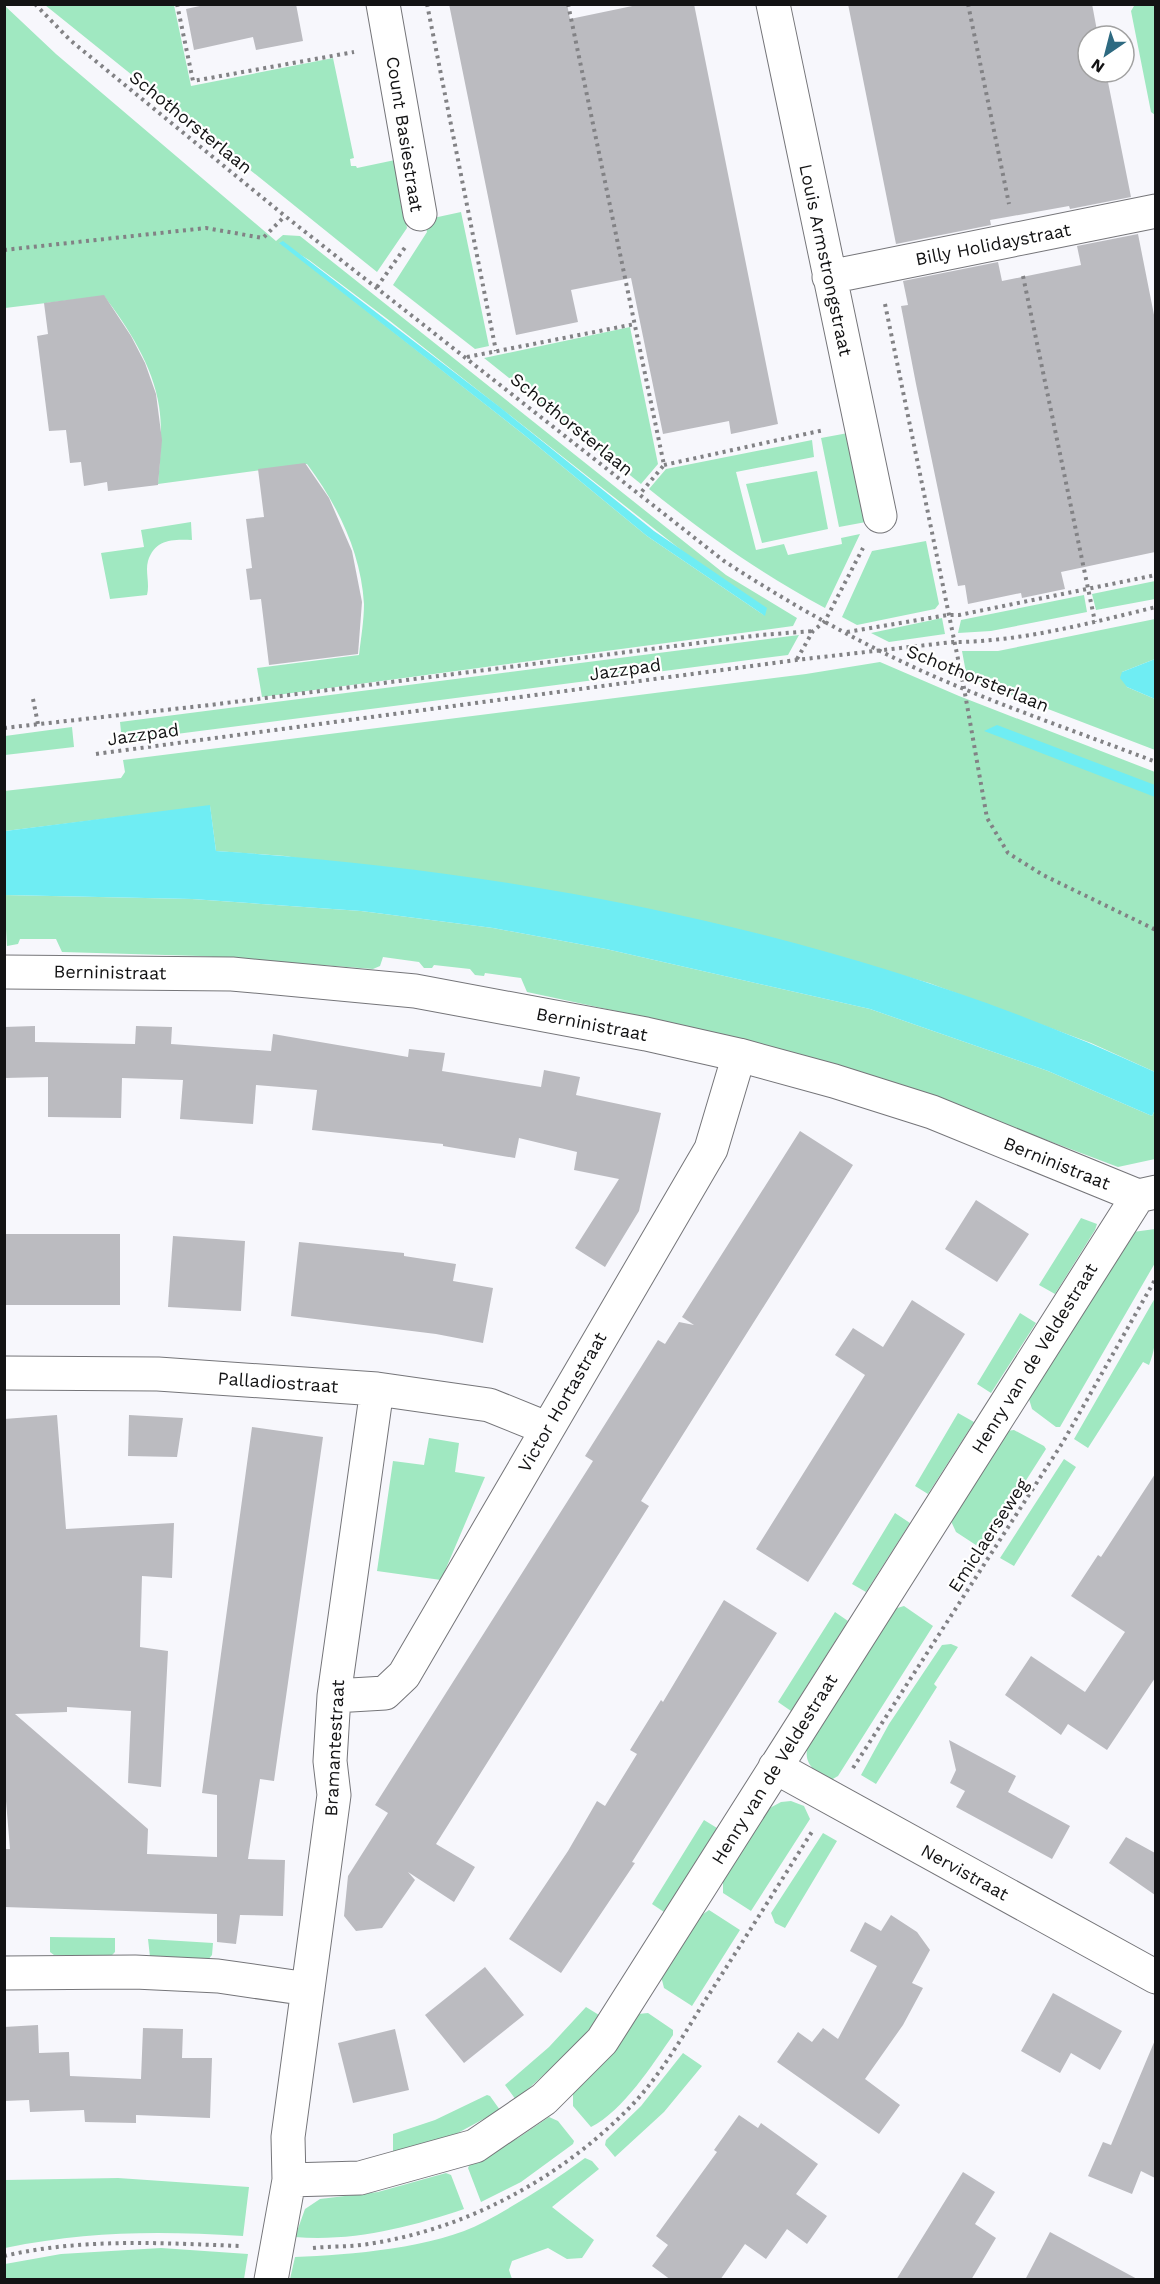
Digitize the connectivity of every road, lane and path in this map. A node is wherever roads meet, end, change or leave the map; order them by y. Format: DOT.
graph roads {
  1 [pos="34,4"];
  2 [pos="177,4"];
  3 [pos="382,4"];
  4 [pos="427,4"];
  5 [pos="568,4"];
  6 [pos="773,4"];
  7 [pos="968,4"];
  8 [pos="390,45"];
  9 [pos="1155,211"];
  10 [pos="420,214"];
  11 [pos="285,216"];
  12 [pos="1016,240"];
  13 [pos="4,250"];
  14 [pos="878,267"];
  15 [pos="829,276"];
  16 [pos="377,286"];
  17 [pos="635,324"];
  18 [pos="496,351"];
  19 [pos="466,357"];
  20 [pos="907,414"];
  21 [pos="861,422"];
  22 [pos="664,465"];
  23 [pos="639,495"];
  24 [pos="880,516"];
  25 [pos="1155,575"];
  26 [pos="1087,590"];
  27 [pos="1155,607"];
  28 [pos="947,615"];
  29 [pos="825,621"];
  30 [pos="1095,622"];
  31 [pos="813,631"];
  32 [pos="847,632"];
  33 [pos="953,642"];
  34 [pos="880,651"];
  35 [pos="796,660"];
  36 [pos="964,688"];
  37 [pos="33,699"];
  38 [pos="38,724"];
  39 [pos="4,728"];
  40 [pos="96,754"];
  41 [pos="1155,762"];
  42 [pos="1155,930"];
  43 [pos="4,972"];
  44 [pos="739,1054"];
  45 [pos="1147,1194"];
  46 [pos="1155,1278"];
  47 [pos="4,1373"];
  48 [pos="377,1389"];
  49 [pos="546,1428"];
  50 [pos="334,1696"];
  51 [pos="775,1767"];
  52 [pos="832,1800"];
  53 [pos="4,1973"];
  54 [pos="1155,1977"];
  55 [pos="308,1989"];
  56 [pos="289,2180"];
  57 [pos="271,2280"];
  1 -- 11 [label="path, Schothorsterlaan"];
  2 -- 8 [label="path"];
  3 -- 8 [label="street, Count Basiestraat"];
  4 -- 18 [label="path"];
  5 -- 17 [label="path"];
  6 -- 15 [label="street, Louis Armstrongstraat"];
  7 -- 12 [label="path"];
  8 -- 10 [label="street, Count Basiestraat"];
  9 -- 12 [label="street, Billy Holidaystraat"];
  10 -- 16 [label="path, Count Basiestraat"];
  11 -- 13 [label="path"];
  11 -- 16 [label="path, Schothorsterlaan"];
  12 -- 14 [label="street, Billy Holidaystraat"];
  12 -- 26 [label="path"];
  14 -- 15 [label="street, Billy Holidaystraat"];
  14 -- 20 [label="path"];
  15 -- 21 [label="street, Louis Armstrongstraat"];
  16 -- 19 [label="path, Schothorsterlaan"];
  17 -- 18 [label="path"];
  17 -- 22 [label="path"];
  18 -- 19 [label="path"];
  19 -- 23 [label="path, Schothorsterlaan"];
  20 -- 21 [label="path"];
  20 -- 28 [label="path"];
  21 -- 22 [label="path"];
  21 -- 24 [label="street, Louis Armstrongstraat"];
  22 -- 23 [label="path"];
  23 -- 29 [label="path, Schothorsterlaan"];
  24 -- 29 [label="path"];
  25 -- 26 [label="path"];
  26 -- 28 [label="path"];
  26 -- 30 [label="path"];
  27 -- 30 [label="path, Jazzpad"];
  28 -- 32 [label="path"];
  28 -- 33 [label="path"];
  29 -- 31 [label="path"];
  29 -- 32 [label="path, Schothorsterlaan"];
  30 -- 33 [label="path, Jazzpad"];
  31 -- 35 [label="path"];
  31 -- 38 [label="path, Jazzpad"];
  32 -- 34 [label="path, Schothorsterlaan"];
  33 -- 34 [label="path, Jazzpad"];
  33 -- 36 [label="path"];
  34 -- 35 [label="path, Jazzpad"];
  34 -- 36 [label="path, Schothorsterlaan"];
  35 -- 40 [label="path, Jazzpad"];
  36 -- 41 [label="path, Schothorsterlaan"];
  36 -- 42 [label="path"];
  37 -- 38 [label="path"];
  38 -- 39 [label="path, Jazzpad"];
  43 -- 44 [label="street, Berninistraat"];
  44 -- 45 [label="street, Berninistraat"];
  44 -- 49 [label="street, Victor Hortastraat"];
  45 -- 51 [label="street, Henry van de Veldestraat"];
  46 -- 52 [label="path, Emiclaerseweg"];
  47 -- 48 [label="street, Palladiostraat"];
  48 -- 49 [label="street, Palladiostraat"];
  48 -- 50 [label="street, Bramantestraat"];
  49 -- 50 [label="street, Victor Hortastraat"];
  50 -- 55 [label="street, Bramantestraat"];
  51 -- 52 [label="street, Nervistraat"];
  51 -- 56 [label="street, Henry van de Veldestraat"];
  52 -- 54 [label="street, Nervistraat"];
  53 -- 55 [label="street"];
  55 -- 56 [label="street, Bramantestraat"];
  56 -- 57 [label="street, Bramantestraat"];
}
